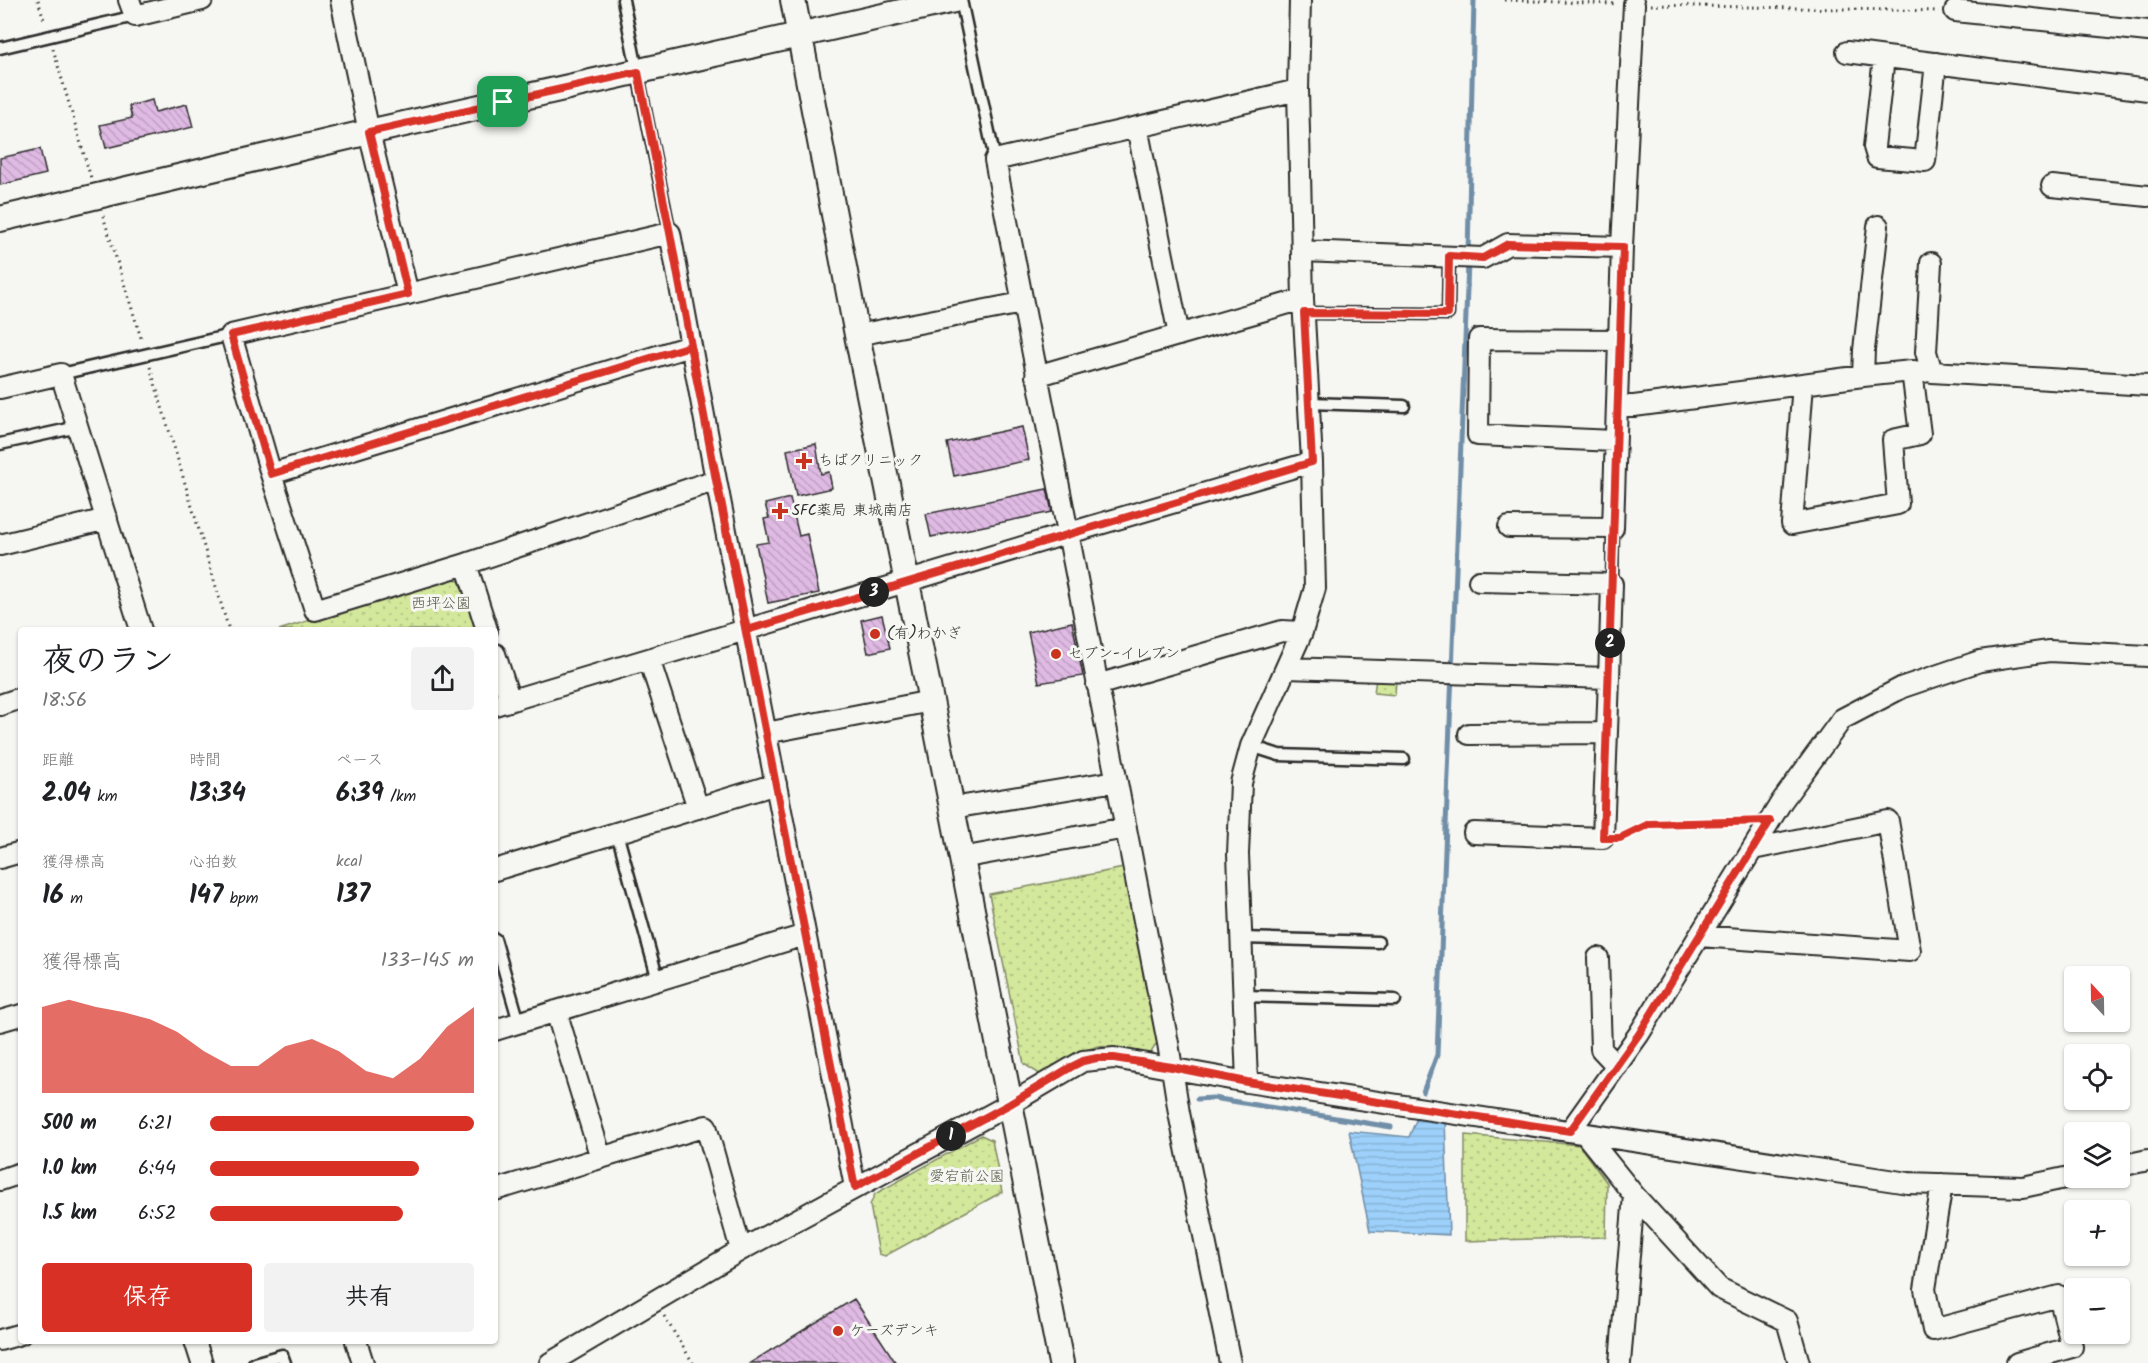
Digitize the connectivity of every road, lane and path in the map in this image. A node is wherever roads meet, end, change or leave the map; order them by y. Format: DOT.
graph roads {
  1 [pos="38,0"];
  2 [pos="202,0"];
  3 [pos="341,0"];
  4 [pos="623,0"];
  5 [pos="793,0"];
  6 [pos="954,0"];
  7 [pos="962,0"];
  8 [pos="1300,0"];
  9 [pos="1504,0"];
  10 [pos="1634,4"];
  11 [pos="132,8"];
  12 [pos="1955,11"];
  13 [pos="2148,31"];
  14 [pos="799,35"];
  15 [pos="49,37"];
  16 [pos="0,48"];
  17 [pos="1847,52"];
  18 [pos="1884,57"];
  19 [pos="1936,63"];
  20 [pos="638,72"];
  21 [pos="1298,90"];
  22 [pos="2148,90"];
  23 [pos="1137,127"];
  24 [pos="369,132"];
  25 [pos="995,160"];
  26 [pos="2052,186"];
  27 [pos="2148,196"];
  28 [pos="97,198"];
  29 [pos="0,219"];
  30 [pos="1878,226"];
  31 [pos="670,233"];
  32 [pos="1623,247"];
  33 [pos="1302,251"];
  34 [pos="1449,256"];
  35 [pos="1931,263"];
  36 [pos="408,294"];
  37 [pos="1022,303"];
  38 [pos="1303,306"];
  39 [pos="1179,334"];
  40 [pos="231,335"];
  41 [pos="857,335"];
  42 [pos="1619,340"];
  43 [pos="690,346"];
  44 [pos="147,355"];
  45 [pos="1922,372"];
  46 [pos="61,374"];
  47 [pos="1036,376"];
  48 [pos="1863,376"];
  49 [pos="1803,384"];
  50 [pos="2148,385"];
  51 [pos="0,388"];
  52 [pos="1309,403"];
  53 [pos="1617,404"];
  54 [pos="1404,406"];
  55 [pos="78,427"];
  56 [pos="1615,441"];
  57 [pos="0,444"];
  58 [pos="1312,462"];
  59 [pos="271,474"];
  60 [pos="716,480"];
  61 [pos="107,519"];
  62 [pos="1509,528"];
  63 [pos="1613,528"];
  64 [pos="1070,533"];
  65 [pos="0,545"];
  66 [pos="466,564"];
  67 [pos="1479,581"];
  68 [pos="907,582"];
  69 [pos="1612,584"];
  70 [pos="140,627"];
  71 [pos="229,627"];
  72 [pos="486,627"];
  73 [pos="747,630"];
  74 [pos="1302,632"];
  75 [pos="2148,656"];
  76 [pos="649,659"];
  77 [pos="1286,668"];
  78 [pos="498,672"];
  79 [pos="1609,678"];
  80 [pos="1096,685"];
  81 [pos="18,699"];
  82 [pos="931,701"];
  83 [pos="503,703"];
  84 [pos="0,705"];
  85 [pos="766,733"];
  86 [pos="1607,733"];
  87 [pos="1469,734"];
  88 [pos="1251,746"];
  89 [pos="1404,759"];
  90 [pos="1116,781"];
  91 [pos="776,784"];
  92 [pos="698,808"];
  93 [pos="952,808"];
  94 [pos="1770,821"];
  95 [pos="1126,828"];
  96 [pos="617,833"];
  97 [pos="1474,833"];
  98 [pos="1603,838"];
  99 [pos="1753,849"];
  100 [pos="18,853"];
  101 [pos="0,858"];
  102 [pos="961,858"];
  103 [pos="498,869"];
  104 [pos="806,935"];
  105 [pos="1699,936"];
  106 [pos="1241,938"];
  107 [pos="1378,942"];
  108 [pos="498,949"];
  109 [pos="1598,958"];
  110 [pos="658,980"];
  111 [pos="1244,996"];
  112 [pos="1395,1000"];
  113 [pos="556,1011"];
  114 [pos="18,1016"];
  115 [pos="0,1021"];
  116 [pos="519,1022"];
  117 [pos="498,1028"];
  118 [pos="1617,1066"];
  119 [pos="1172,1067"];
  120 [pos="1247,1082"];
  121 [pos="1010,1104"];
  122 [pos="1577,1133"];
  123 [pos="601,1158"];
  124 [pos="2148,1160"];
  125 [pos="2130,1164"];
  126 [pos="18,1174"];
  127 [pos="2064,1178"];
  128 [pos="0,1180"];
  129 [pos="1942,1184"];
  130 [pos="855,1187"];
  131 [pos="498,1189"];
  132 [pos="1634,1195"];
  133 [pos="741,1250"];
  134 [pos="655,1301"];
  135 [pos="18,1335"];
  136 [pos="0,1340"];
  137 [pos="196,1344"];
  138 [pos="357,1344"];
  139 [pos="202,1363"];
  140 [pos="254,1363"];
  141 [pos="285,1363"];
  142 [pos="363,1363"];
  143 [pos="550,1363"];
  144 [pos="693,1363"];
  145 [pos="1060,1363"];
  146 [pos="1230,1363"];
  147 [pos="1620,1363"];
  148 [pos="1799,1363"];
  149 [pos="2017,1363"];
  1 -- 15 [label="path"];
  2 -- 11 [label="street"];
  3 -- 24 [label="street"];
  4 -- 20 [label="lane"];
  5 -- 14 [label="street"];
  6 -- 14 [label="street"];
  7 -- 25 [label="lane"];
  8 -- 21 [label="street"];
  9 -- 10 [label="path"];
  10 -- 12 [label="path"];
  10 -- 32 [label="street"];
  11 -- 15 [label="lane"];
  12 -- 13 [label="street"];
  14 -- 20 [label="street"];
  14 -- 41 [label="street"];
  15 -- 16 [label="lane"];
  15 -- 28 [label="path"];
  17 -- 18 [label="street"];
  18 -- 19 [label="street"];
  18 -- 19 [label="street"];
  19 -- 22 [label="street"];
  20 -- 24 [label="street"];
  20 -- 31 [label="lane"];
  21 -- 23 [label="street"];
  21 -- 33 [label="street"];
  23 -- 25 [label="street"];
  23 -- 39 [label="street"];
  24 -- 28 [label="street"];
  24 -- 36 [label="street"];
  25 -- 37 [label="street"];
  26 -- 27 [label="street"];
  28 -- 29 [label="street"];
  28 -- 44 [label="path"];
  30 -- 48 [label="street"];
  31 -- 36 [label="street"];
  31 -- 43 [label="street"];
  32 -- 34 [label="street"];
  32 -- 42 [label="street"];
  33 -- 34 [label="street"];
  33 -- 38 [label="street"];
  34 -- 38 [label="lane"];
  35 -- 45 [label="street"];
  36 -- 40 [label="street"];
  37 -- 41 [label="street"];
  37 -- 47 [label="street"];
  38 -- 39 [label="street"];
  38 -- 52 [label="street"];
  39 -- 47 [label="street"];
  40 -- 44 [label="lane"];
  40 -- 59 [label="street"];
  41 -- 68 [label="street"];
  42 -- 53 [label="street"];
  42 -- 56 [label="street"];
  43 -- 59 [label="street"];
  43 -- 60 [label="street"];
  44 -- 46 [label="lane"];
  44 -- 71 [label="path"];
  45 -- 48 [label="street"];
  45 -- 49 [label="street"];
  45 -- 50 [label="street"];
  46 -- 51 [label="street"];
  46 -- 55 [label="street"];
  47 -- 64 [label="street"];
  48 -- 49 [label="street"];
  49 -- 53 [label="street"];
  52 -- 54 [label="lane"];
  52 -- 58 [label="street"];
  53 -- 56 [label="street"];
  55 -- 57 [label="lane"];
  55 -- 61 [label="street"];
  56 -- 63 [label="street"];
  58 -- 64 [label="street"];
  58 -- 74 [label="street"];
  59 -- 66 [label="street"];
  60 -- 66 [label="street"];
  60 -- 73 [label="street"];
  61 -- 65 [label="street"];
  61 -- 70 [label="street"];
  62 -- 63 [label="street"];
  63 -- 69 [label="lane"];
  64 -- 68 [label="street"];
  64 -- 80 [label="street"];
  66 -- 72 [label="street"];
  67 -- 69 [label="street"];
  68 -- 73 [label="street"];
  68 -- 82 [label="street"];
  69 -- 79 [label="street"];
  73 -- 76 [label="street"];
  73 -- 85 [label="street"];
  74 -- 77 [label="street"];
  74 -- 80 [label="street"];
  75 -- 94 [label="street"];
  76 -- 83 [label="street"];
  76 -- 92 [label="street"];
  77 -- 79 [label="street"];
  77 -- 88 [label="street"];
  78 -- 83 [label="street"];
  79 -- 86 [label="street"];
  80 -- 90 [label="street"];
  81 -- 84 [label="street"];
  82 -- 85 [label="street"];
  82 -- 93 [label="street"];
  85 -- 91 [label="street"];
  86 -- 87 [label="street"];
  86 -- 98 [label="street"];
  88 -- 89 [label="lane"];
  88 -- 106 [label="street"];
  90 -- 93 [label="street"];
  90 -- 95 [label="street"];
  91 -- 92 [label="street"];
  91 -- 104 [label="street"];
  92 -- 96 [label="street"];
  93 -- 102 [label="street"];
  94 -- 98 [label="path"];
  94 -- 99 [label="street"];
  95 -- 102 [label="street"];
  95 -- 119 [label="street"];
  96 -- 103 [label="street"];
  96 -- 110 [label="lane"];
  97 -- 98 [label="street"];
  99 -- 105 [label="street"];
  99 -- 105 [label="street"];
  100 -- 101 [label="street"];
  102 -- 121 [label="street"];
  104 -- 110 [label="street"];
  104 -- 130 [label="street"];
  105 -- 118 [label="street"];
  106 -- 107 [label="lane"];
  106 -- 111 [label="street"];
  108 -- 116 [label="lane"];
  109 -- 118 [label="street"];
  110 -- 113 [label="street"];
  111 -- 112 [label="lane"];
  111 -- 120 [label="street"];
  113 -- 116 [label="street"];
  113 -- 123 [label="street"];
  114 -- 115 [label="street"];
  116 -- 117 [label="street"];
  118 -- 122 [label="street"];
  119 -- 120 [label="street"];
  119 -- 121 [label="street"];
  119 -- 146 [label="street"];
  120 -- 122 [label="street"];
  121 -- 130 [label="street"];
  121 -- 145 [label="street"];
  122 -- 129 [label="street"];
  122 -- 132 [label="street"];
  123 -- 131 [label="street"];
  123 -- 133 [label="street"];
  124 -- 125 [label="street"];
  126 -- 128 [label="street"];
  127 -- 129 [label="street"];
  129 -- 149 [label="street"];
  130 -- 133 [label="street"];
  132 -- 147 [label="street"];
  132 -- 148 [label="street"];
  133 -- 134 [label="street"];
  134 -- 143 [label="street"];
  134 -- 144 [label="path"];
  135 -- 136 [label="street"];
  137 -- 139 [label="street"];
  138 -- 142 [label="street"];
  140 -- 141 [label="lane"];
}
